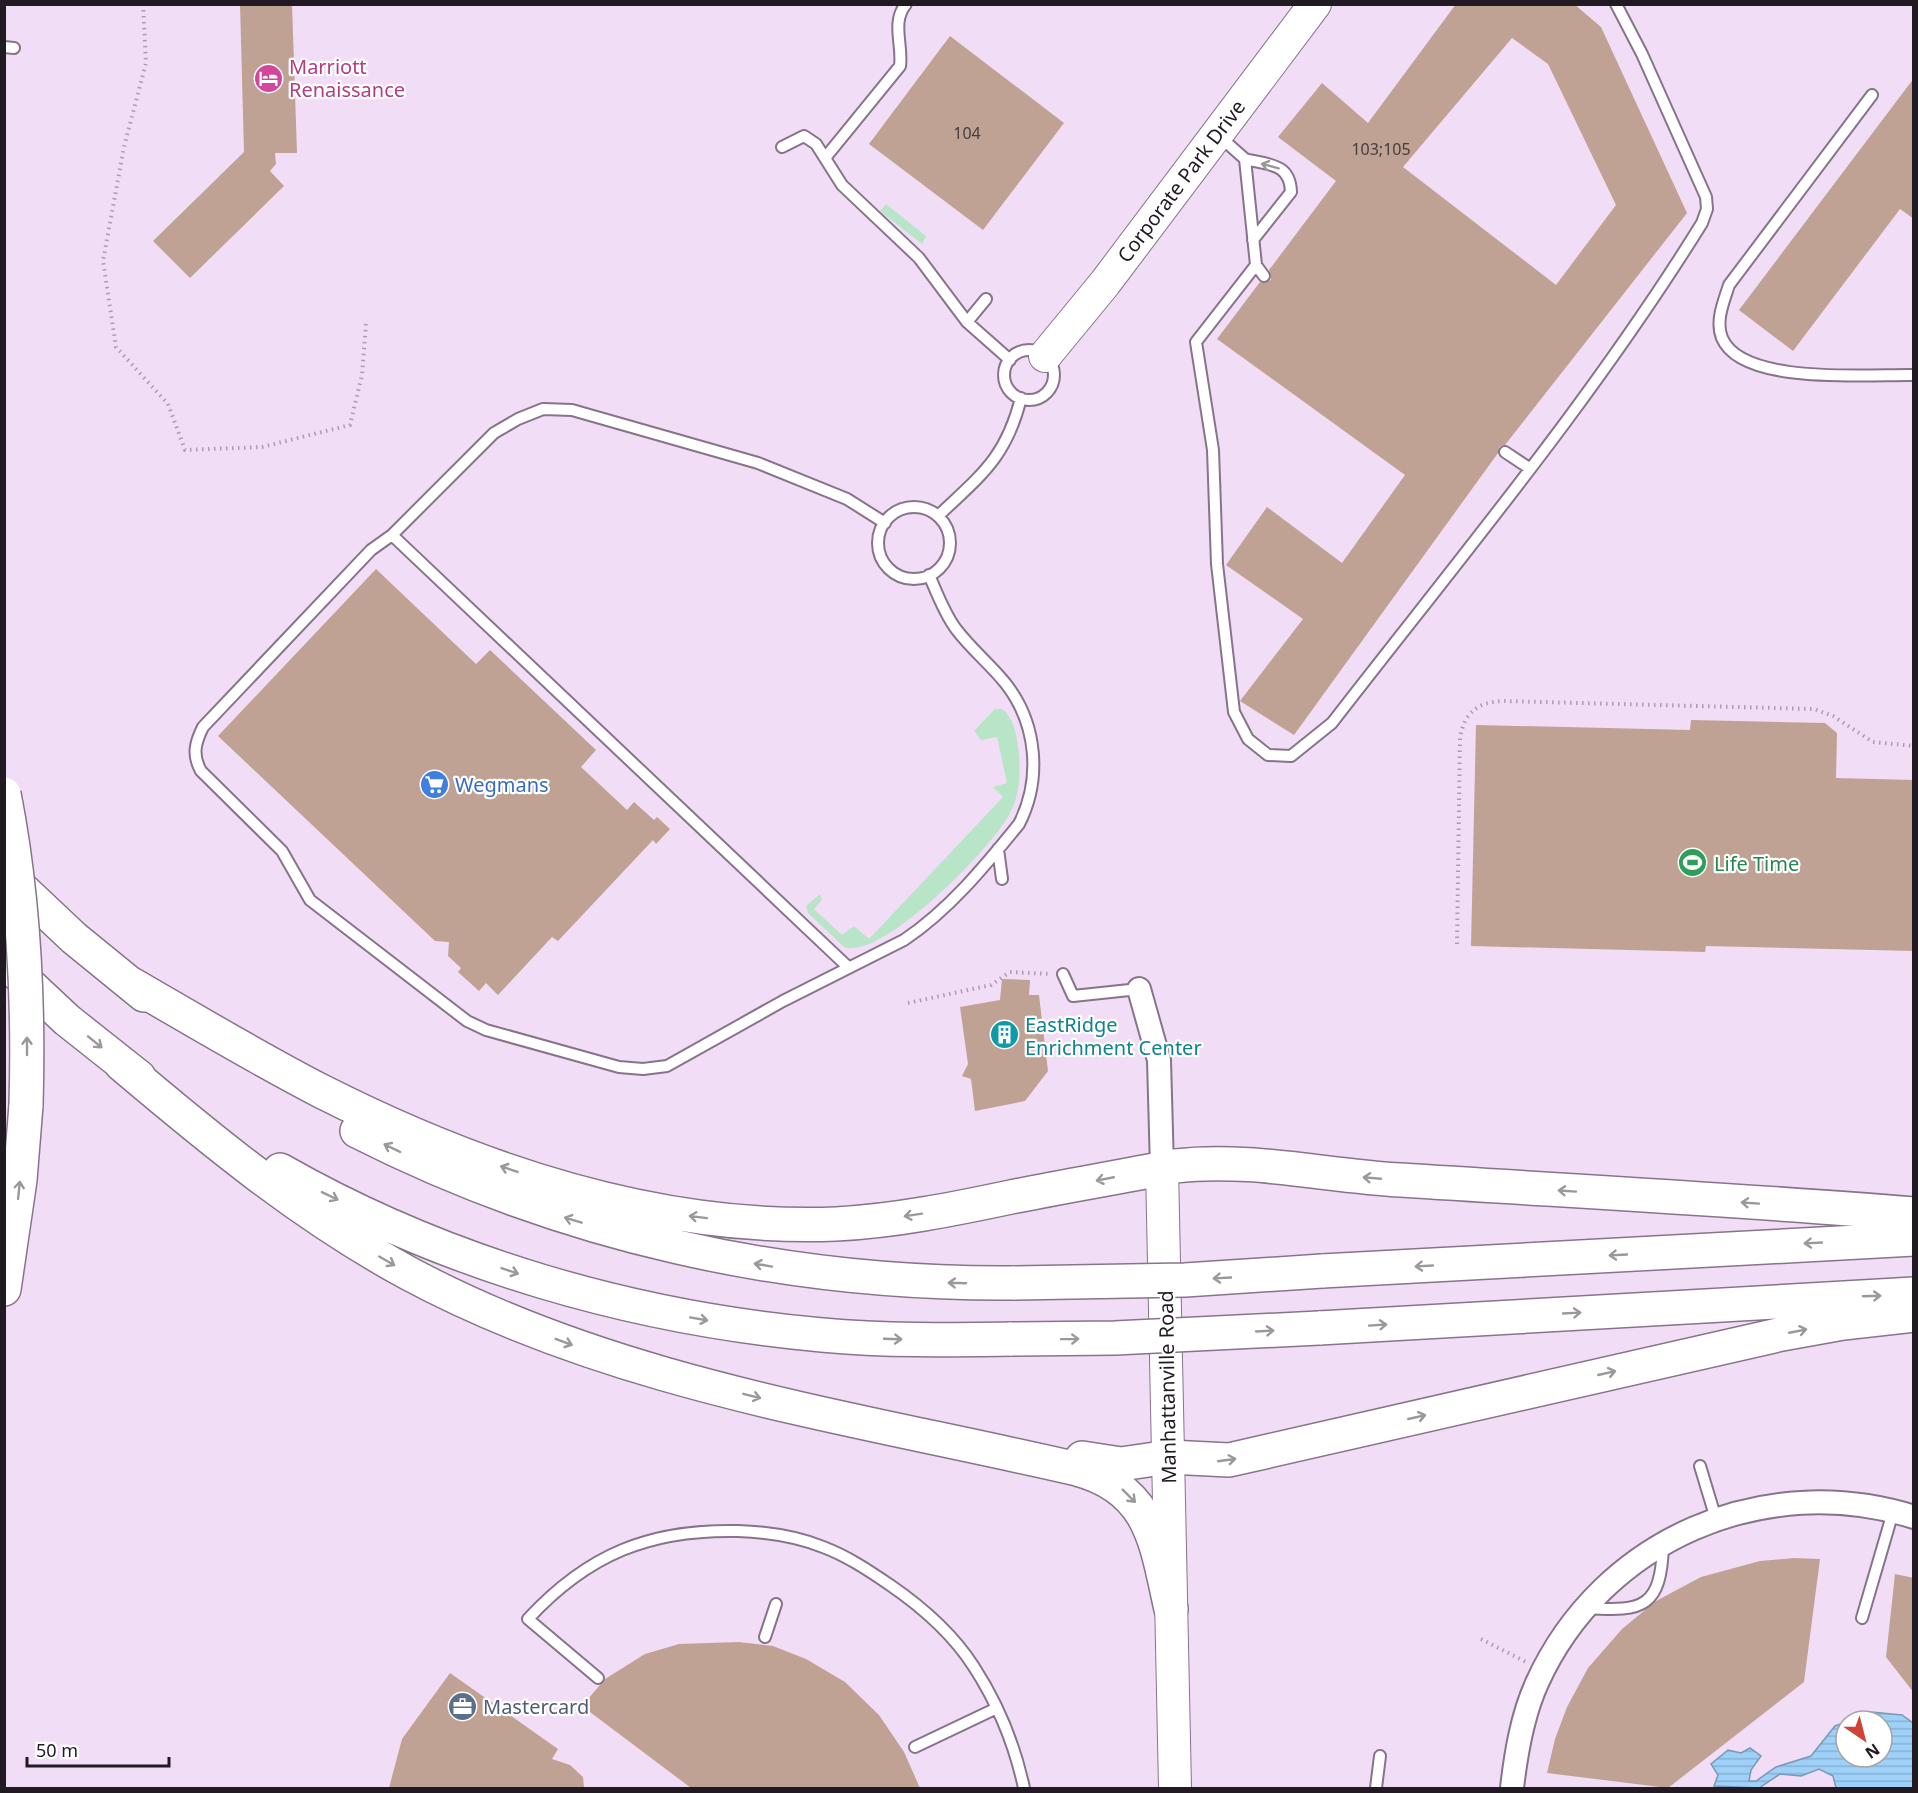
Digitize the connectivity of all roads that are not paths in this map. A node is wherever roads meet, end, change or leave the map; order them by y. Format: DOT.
graph roads {
  1 [pos="906,4"];
  2 [pos="1315,4"];
  3 [pos="1616,4"];
  4 [pos="1872,95"];
  5 [pos="1217,135"];
  6 [pos="782,147"];
  7 [pos="825,158"];
  8 [pos="1245,159"];
  9 [pos="1253,240"];
  10 [pos="1256,265"];
  11 [pos="1264,276"];
  12 [pos="986,299"];
  13 [pos="967,322"];
  14 [pos="1045,356"];
  15 [pos="1010,360"];
  16 [pos="1914,375"];
  17 [pos="1021,398"];
  18 [pos="1505,452"];
  19 [pos="1529,468"];
  20 [pos="939,516"];
  21 [pos="885,523"];
  22 [pos="392,535"];
  23 [pos="929,575"];
  24 [pos="4,794"];
  25 [pos="998,849"];
  26 [pos="4,872"];
  27 [pos="1002,879"];
  28 [pos="4,961"];
  29 [pos="849,967"];
  30 [pos="1063,974"];
  31 [pos="128,982"];
  32 [pos="1139,988"];
  33 [pos="121,1064"];
  34 [pos="1162,1168"];
  35 [pos="1914,1214"];
  36 [pos="1914,1239"];
  37 [pos="4,1289"];
  38 [pos="1914,1294"];
  39 [pos="1914,1316"];
  40 [pos="935,1436"];
  41 [pos="1169,1457"];
  42 [pos="1700,1466"];
  43 [pos="1903,1515"];
  44 [pos="1716,1519"];
  45 [pos="1664,1542"];
  46 [pos="776,1604"];
  47 [pos="1586,1608"];
  48 [pos="1171,1609"];
  49 [pos="1862,1618"];
  50 [pos="765,1637"];
  51 [pos="598,1678"];
  52 [pos="997,1708"];
  53 [pos="915,1747"];
  54 [pos="1380,1756"];
  55 [pos="1024,1788"];
  56 [pos="1176,1788"];
  57 [pos="1376,1788"];
  58 [pos="1512,1788"];
  1 -- 7 [label="lane"];
  2 -- 5 [label="street, Corporate Park Drive"];
  3 -- 19 [label="lane"];
  4 -- 16 [label="lane"];
  5 -- 8 [label="lane"];
  5 -- 14 [label="street, Corporate Park Drive"];
  6 -- 7 [label="lane"];
  7 -- 13 [label="lane"];
  8 -- 9 [label="lane"];
  9 -- 8 [label="lane, one-way"];
  9 -- 10 [label="lane"];
  10 -- 11 [label="lane"];
  10 -- 19 [label="lane"];
  12 -- 13 [label="lane"];
  13 -- 15 [label="lane"];
  14 -- 15 [label="lane"];
  14 -- 17 [label="lane"];
  15 -- 17 [label="lane"];
  17 -- 20 [label="lane"];
  18 -- 19 [label="lane"];
  20 -- 21 [label="lane"];
  20 -- 23 [label="lane"];
  21 -- 22 [label="lane"];
  21 -- 23 [label="lane"];
  22 -- 29 [label="lane"];
  22 -- 29 [label="lane"];
  23 -- 25 [label="lane"];
  37 -- 24 [label="highway, one-way, bridge"];
  25 -- 27 [label="lane"];
  25 -- 29 [label="lane"];
  26 -- 31 [label="highway"];
  28 -- 33 [label="highway, one-way"];
  30 -- 32 [label="lane"];
  34 -- 31 [label="highway, one-way"];
  36 -- 31 [label="highway, one-way, bridge"];
  32 -- 34 [label="street, Manhattanville Road"];
  33 -- 38 [label="highway, one-way, bridge"];
  33 -- 40 [label="highway, one-way"];
  35 -- 34 [label="highway, one-way"];
  34 -- 41 [label="street, Manhattanville Road"];
  41 -- 39 [label="highway, one-way"];
  40 -- 41 [label="highway"];
  40 -- 48 [label="highway, one-way"];
  41 -- 48 [label="street, Manhattanville Road"];
  42 -- 44 [label="lane"];
  43 -- 44 [label="street"];
  43 -- 49 [label="lane"];
  44 -- 45 [label="street"];
  45 -- 47 [label="street"];
  45 -- 47 [label="lane"];
  46 -- 50 [label="lane"];
  47 -- 58 [label="street"];
  48 -- 56 [label="street, Manhattanville Road"];
  51 -- 52 [label="lane"];
  52 -- 53 [label="lane"];
  52 -- 55 [label="lane"];
  54 -- 57 [label="lane"];
}
